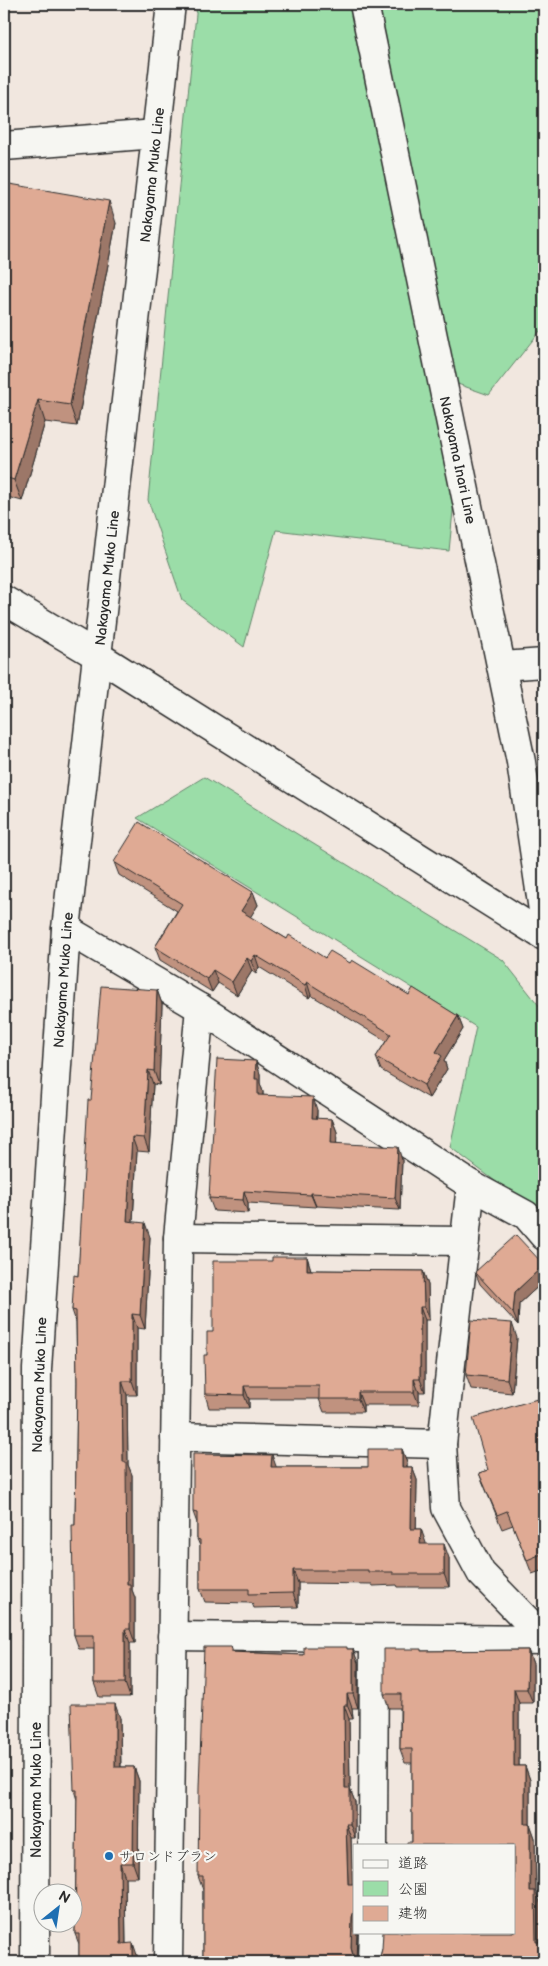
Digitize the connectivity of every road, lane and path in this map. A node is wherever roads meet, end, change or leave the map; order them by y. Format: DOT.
graph roads {
  1 [pos="171,4"];
  2 [pos="364,4"];
  3 [pos="156,134"];
  4 [pos="4,146"];
  5 [pos="4,600"];
  6 [pos="98,656"];
  7 [pos="544,663"];
  8 [pos="501,666"];
  9 [pos="544,917"];
  10 [pos="66,929"];
  11 [pos="544,936"];
  12 [pos="200,1008"];
  13 [pos="471,1185"];
  14 [pos="544,1236"];
  15 [pos="178,1238"];
  16 [pos="465,1241"];
  17 [pos="175,1437"];
  18 [pos="442,1444"];
  19 [pos="172,1636"];
  20 [pos="374,1639"];
  21 [pos="544,1639"];
  22 [pos="373,1844"];
  23 [pos="373,1934"];
  24 [pos="35,1962"];
  25 [pos="168,1962"];
  26 [pos="372,1962"];
  1 -- 3 [label="street, Nakayama Muko Line"];
  2 -- 8 [label="street, Nakayama Inari Line"];
  3 -- 4 [label="street"];
  3 -- 6 [label="street, Nakayama Muko Line"];
  5 -- 6 [label="street"];
  6 -- 10 [label="street, Nakayama Muko Line"];
  6 -- 11 [label="street"];
  7 -- 8 [label="street"];
  8 -- 9 [label="street, Nakayama Inari Line"];
  10 -- 12 [label="street"];
  10 -- 24 [label="street, Nakayama Muko Line"];
  12 -- 13 [label="street"];
  12 -- 15 [label="street"];
  13 -- 14 [label="street"];
  13 -- 16 [label="street"];
  15 -- 16 [label="street"];
  15 -- 17 [label="street"];
  16 -- 18 [label="street"];
  17 -- 18 [label="street"];
  17 -- 19 [label="street"];
  18 -- 21 [label="street"];
  19 -- 20 [label="street"];
  19 -- 25 [label="street"];
  20 -- 21 [label="street"];
  20 -- 22 [label="street"];
  23 -- 26 [label="street"];
}
